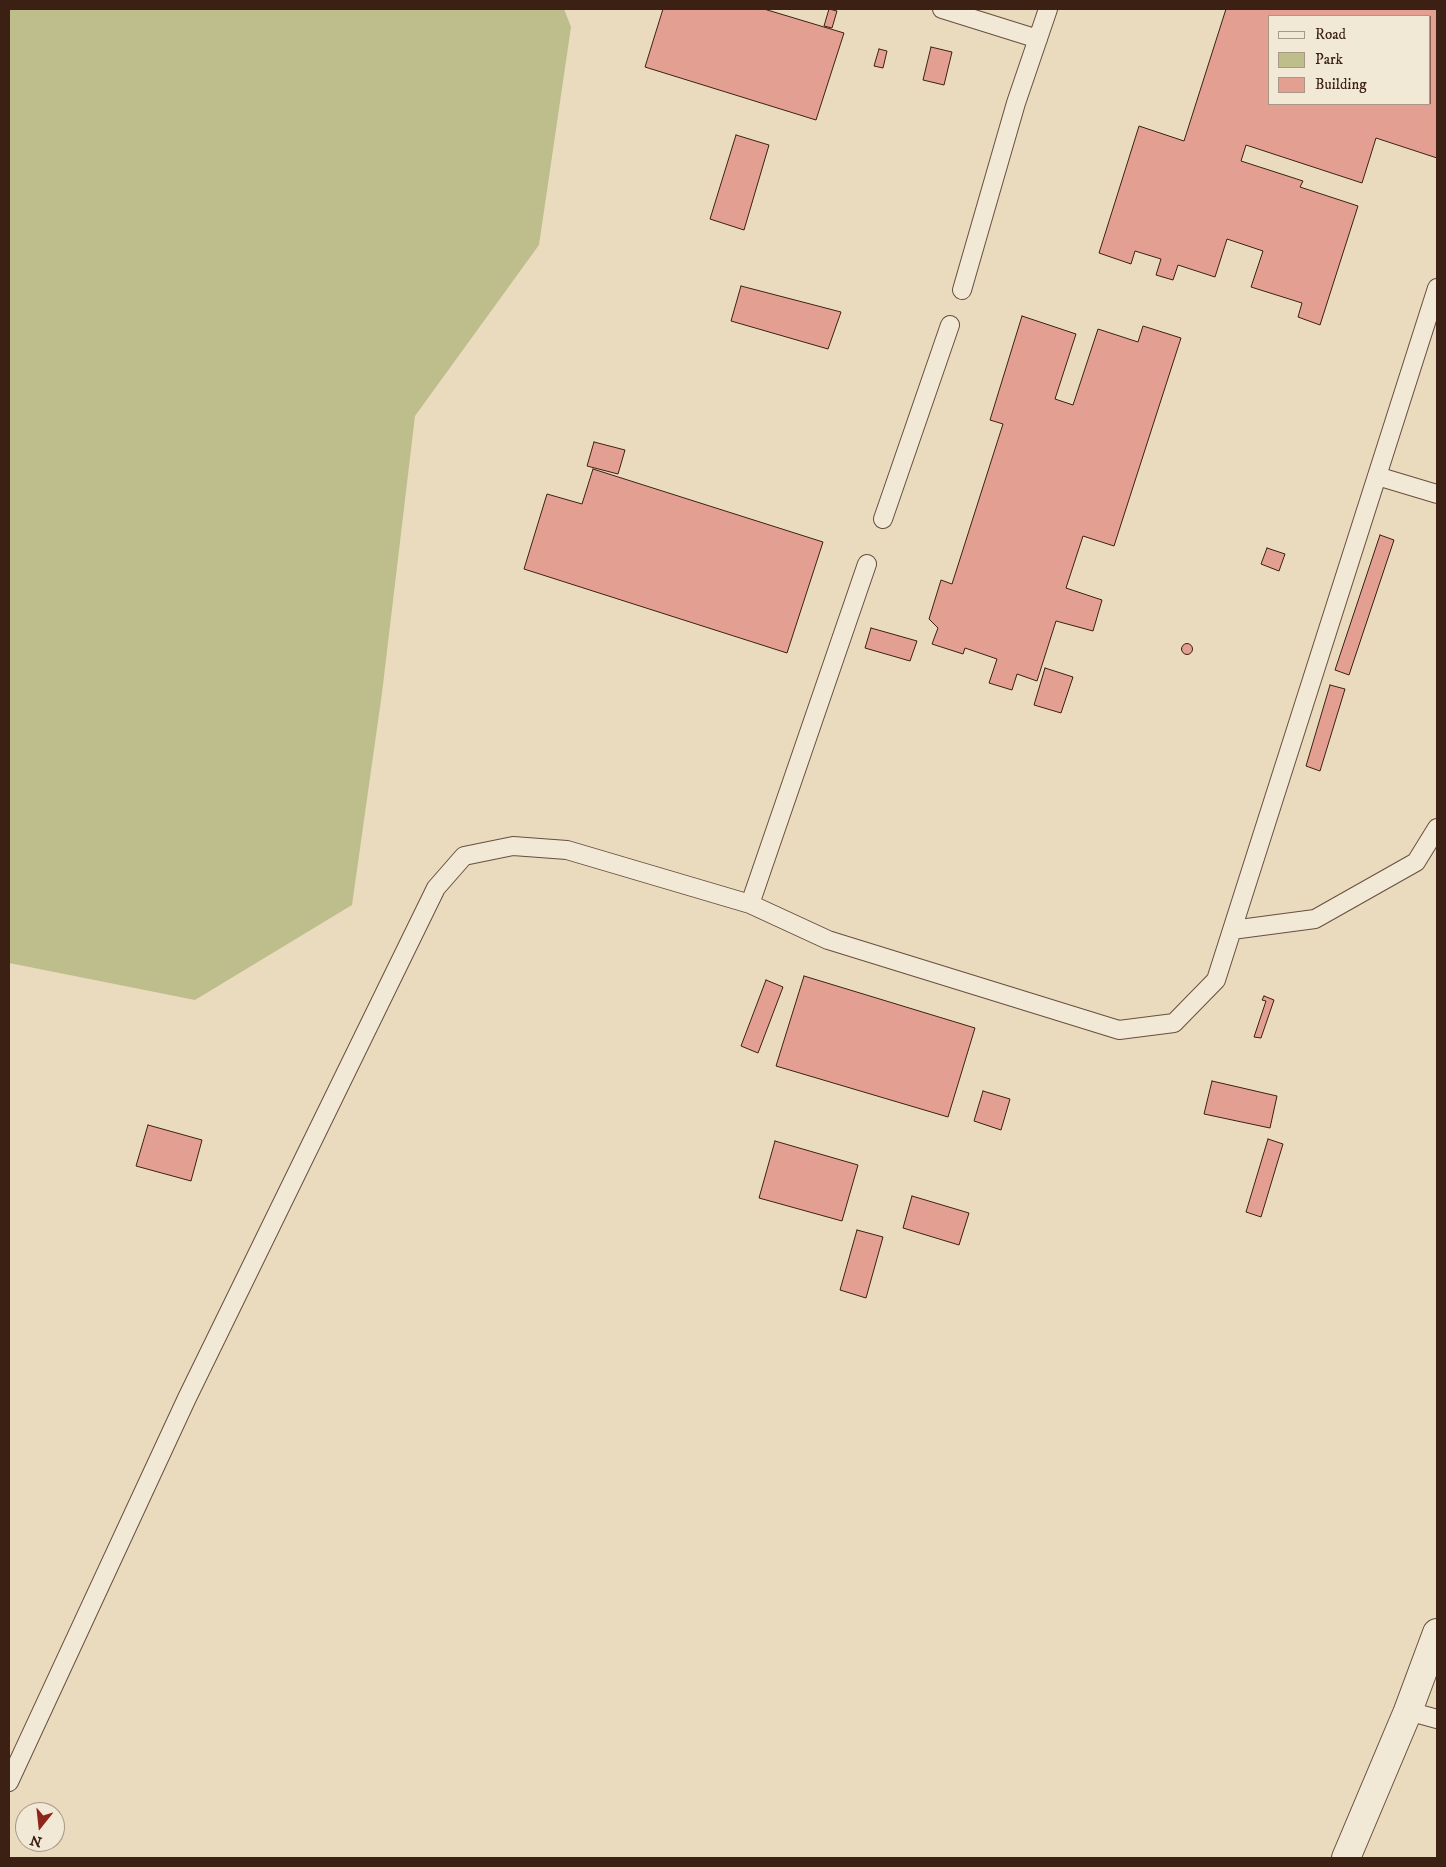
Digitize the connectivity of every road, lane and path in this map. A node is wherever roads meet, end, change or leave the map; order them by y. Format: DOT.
graph roads {
  1 [pos="942,9"];
  2 [pos="1048,9"];
  3 [pos="1038,39"];
  4 [pos="1437,288"];
  5 [pos="962,290"];
  6 [pos="950,325"];
  7 [pos="1377,476"];
  8 [pos="1437,494"];
  9 [pos="883,519"];
  10 [pos="867,564"];
  11 [pos="1437,828"];
  12 [pos="750,904"];
  13 [pos="1232,930"];
  14 [pos="1437,1633"];
  15 [pos="1408,1711"];
  16 [pos="1437,1719"];
  17 [pos="9,1782"];
  18 [pos="1346,1858"];
  1 -- 3 [label="lane"];
  2 -- 3 [label="lane"];
  3 -- 5 [label="lane"];
  4 -- 7 [label="lane"];
  6 -- 9 [label="lane"];
  7 -- 8 [label="lane"];
  7 -- 13 [label="lane"];
  10 -- 12 [label="lane"];
  11 -- 13 [label="lane"];
  12 -- 13 [label="lane"];
  12 -- 17 [label="lane"];
  14 -- 15 [label="street"];
  15 -- 16 [label="lane"];
  15 -- 18 [label="street"];
}
